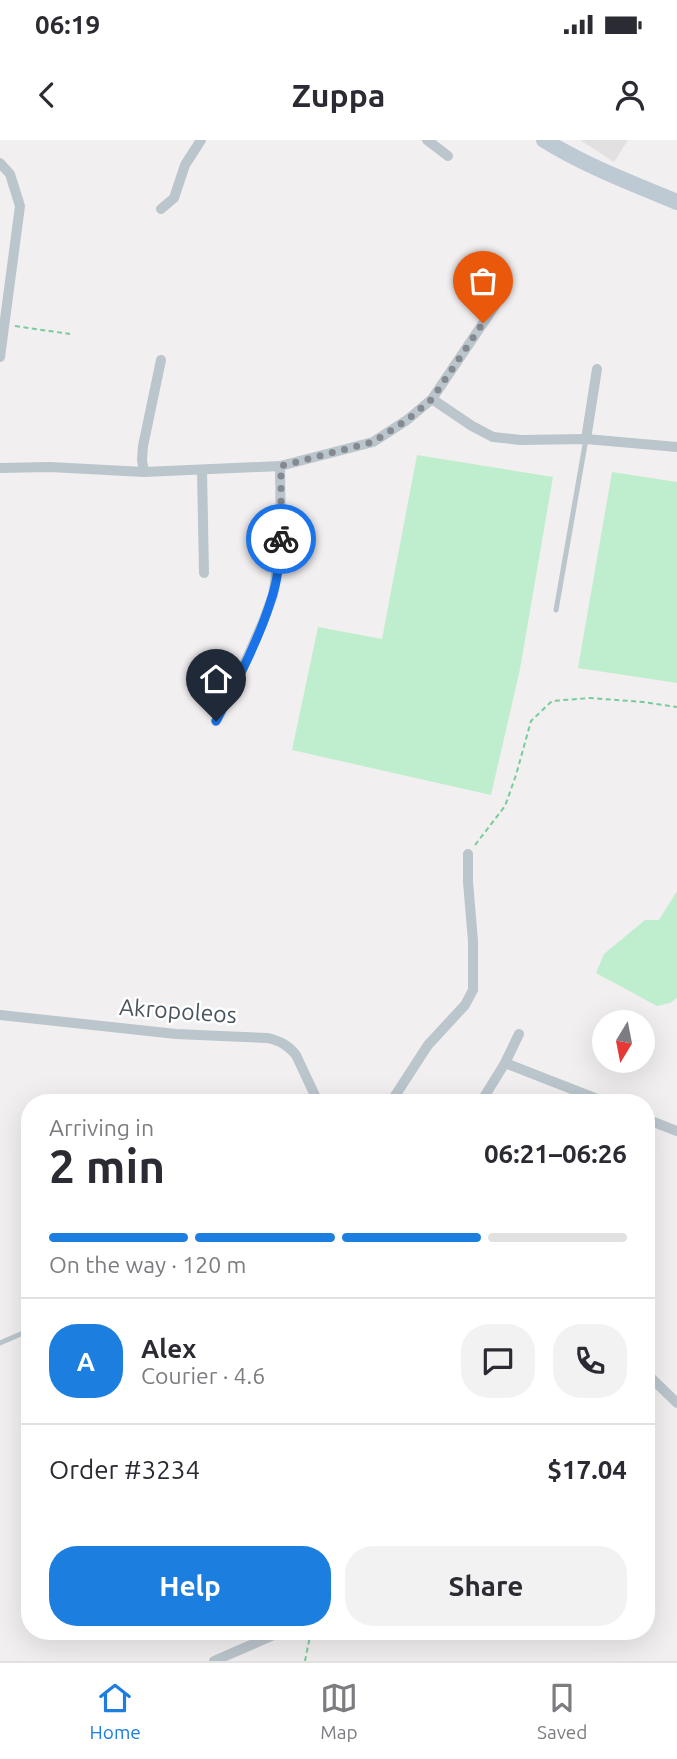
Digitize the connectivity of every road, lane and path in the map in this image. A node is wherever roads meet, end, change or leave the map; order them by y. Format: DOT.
graph roads {
  1 [pos="201,140"];
  2 [pos="426,140"];
  3 [pos="544,140"];
  4 [pos="448,156"];
  5 [pos="0,163"];
  6 [pos="677,202"];
  7 [pos="161,209"];
  8 [pos="496,304"];
  9 [pos="4,324"];
  10 [pos="70,334"];
  11 [pos="1,339"];
  12 [pos="0,357"];
  13 [pos="161,360"];
  14 [pos="597,369"];
  15 [pos="432,399"];
  16 [pos="586,439"];
  17 [pos="677,447"];
  18 [pos="281,466"];
  19 [pos="0,468"];
  20 [pos="202,470"];
  21 [pos="144,471"];
  22 [pos="204,573"];
  23 [pos="556,610"];
  24 [pos="677,707"];
  25 [pos="216,721"];
  26 [pos="468,854"];
  27 [pos="0,1015"];
  28 [pos="519,1034"];
  29 [pos="505,1063"];
  30 [pos="313,1094"];
  31 [pos="396,1094"];
  32 [pos="486,1094"];
  33 [pos="584,1094"];
  34 [pos="655,1122"];
  35 [pos="677,1131"];
  36 [pos="21,1334"];
  37 [pos="0,1343"];
  38 [pos="655,1382"];
  39 [pos="677,1403"];
  40 [pos="262,1640"];
  41 [pos="308,1640"];
  42 [pos="214,1661"];
  43 [pos="304,1661"];
  1 -- 7 [label="street"];
  2 -- 4 [label="street"];
  3 -- 6 [label="main road"];
  5 -- 9 [label="street"];
  8 -- 15 [label="street"];
  9 -- 10 [label="path"];
  9 -- 11 [label="street"];
  11 -- 12 [label="street"];
  13 -- 21 [label="street"];
  14 -- 16 [label="street"];
  15 -- 16 [label="street"];
  15 -- 18 [label="street"];
  16 -- 17 [label="street"];
  16 -- 23 [label="lane"];
  18 -- 20 [label="street"];
  18 -- 25 [label="street"];
  19 -- 21 [label="street"];
  20 -- 21 [label="street"];
  20 -- 22 [label="street"];
  24 -- 26 [label="path"];
  26 -- 31 [label="street"];
  27 -- 30 [label="street, Akropoleos"];
  28 -- 29 [label="street"];
  29 -- 32 [label="street"];
  29 -- 33 [label="street"];
  34 -- 35 [label="street"];
  36 -- 37 [label="lane"];
  38 -- 39 [label="street"];
  40 -- 42 [label="street"];
  41 -- 43 [label="path"];
}
